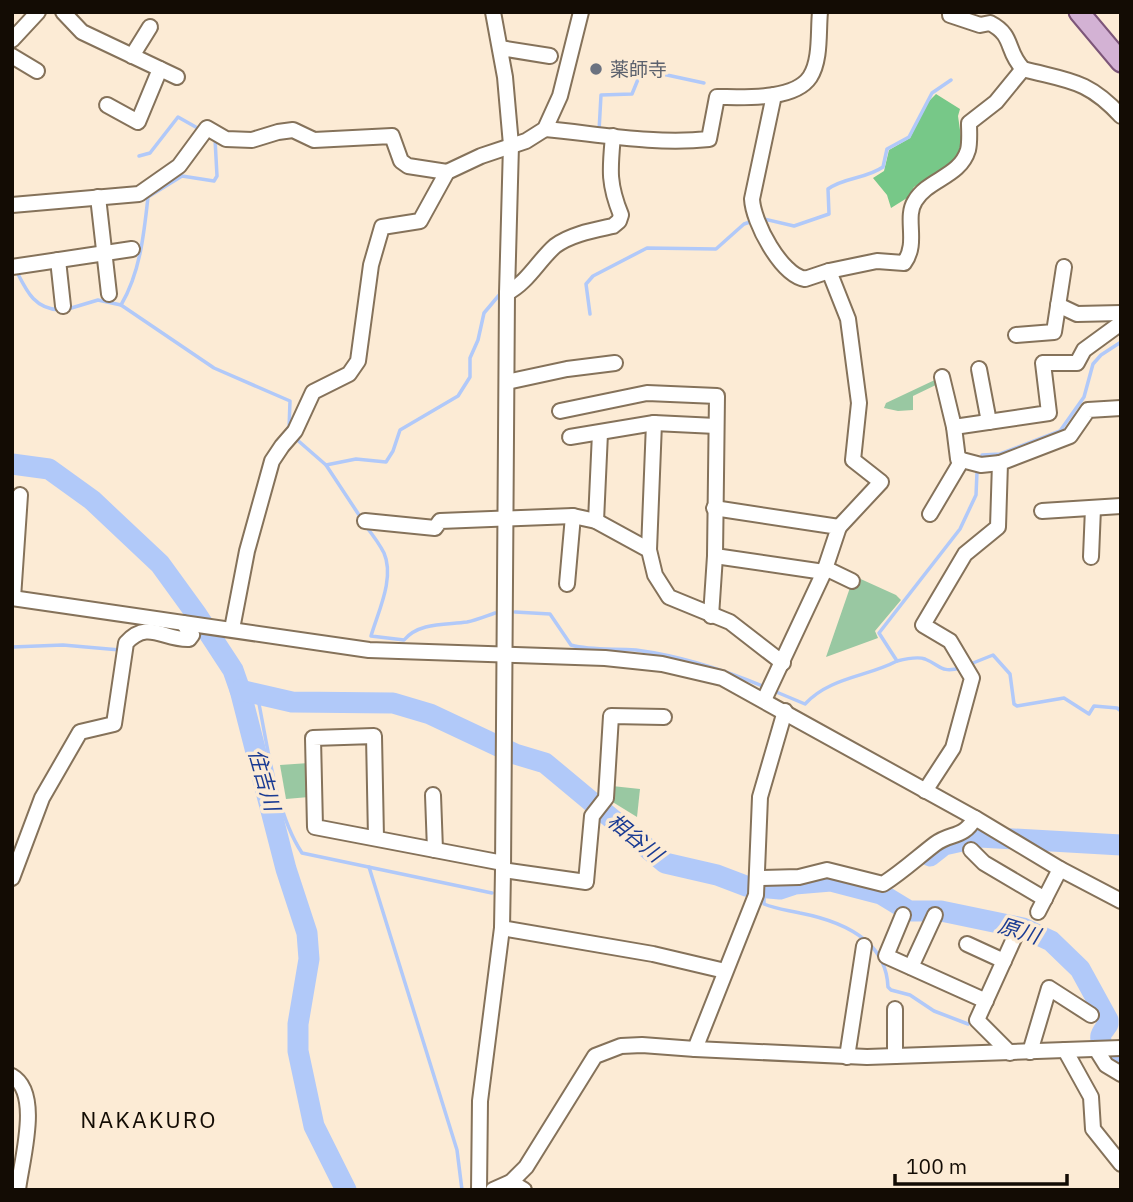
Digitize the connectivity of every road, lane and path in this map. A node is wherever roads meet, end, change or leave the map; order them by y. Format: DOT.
graph roads {
  1 [pos="38,12"];
  2 [pos="63,12"];
  3 [pos="493,12"];
  4 [pos="581,12"];
  5 [pos="820,12"];
  6 [pos="950,12"];
  7 [pos="1079,12"];
  8 [pos="150,27"];
  9 [pos="12,40"];
  10 [pos="500,48"];
  11 [pos="550,55"];
  12 [pos="12,56"];
  13 [pos="132,56"];
  14 [pos="1121,62"];
  15 [pos="160,69"];
  16 [pos="1023,69"];
  17 [pos="37,71"];
  18 [pos="177,77"];
  19 [pos="774,95"];
  20 [pos="107,105"];
  21 [pos="1121,116"];
  22 [pos="545,129"];
  23 [pos="613,136"];
  24 [pos="511,145"];
  25 [pos="447,172"];
  26 [pos="98,197"];
  27 [pos="12,205"];
  28 [pos="132,248"];
  29 [pos="104,253"];
  30 [pos="58,260"];
  31 [pos="12,267"];
  32 [pos="1064,267"];
  33 [pos="829,271"];
  34 [pos="507,293"];
  35 [pos="109,295"];
  36 [pos="1058,305"];
  37 [pos="63,306"];
  38 [pos="1121,313"];
  39 [pos="1121,323"];
  40 [pos="1016,335"];
  41 [pos="615,363"];
  42 [pos="979,369"];
  43 [pos="942,377"];
  44 [pos="507,382"];
  45 [pos="1121,408"];
  46 [pos="560,411"];
  47 [pos="989,422"];
  48 [pos="654,424"];
  49 [pos="716,426"];
  50 [pos="954,427"];
  51 [pos="600,433"];
  52 [pos="570,437"];
  53 [pos="962,460"];
  54 [pos="1000,463"];
  55 [pos="20,495"];
  56 [pos="1121,506"];
  57 [pos="714,508"];
  58 [pos="1093,508"];
  59 [pos="1042,511"];
  60 [pos="930,514"];
  61 [pos="573,516"];
  62 [pos="506,518"];
  63 [pos="365,521"];
  64 [pos="596,521"];
  65 [pos="839,527"];
  66 [pos="649,550"];
  67 [pos="715,556"];
  68 [pos="1091,557"];
  69 [pos="825,570"];
  70 [pos="852,581"];
  71 [pos="567,584"];
  72 [pos="13,598"];
  73 [pos="710,615"];
  74 [pos="186,623"];
  75 [pos="232,629"];
  76 [pos="504,655"];
  77 [pos="783,663"];
  78 [pos="764,700"];
  79 [pos="785,712"];
  80 [pos="664,717"];
  81 [pos="925,791"];
  82 [pos="433,795"];
  83 [pos="975,818"];
  84 [pos="376,838"];
  85 [pos="435,850"];
  86 [pos="971,850"];
  87 [pos="503,866"];
  88 [pos="1060,869"];
  89 [pos="12,878"];
  90 [pos="758,878"];
  91 [pos="1121,901"];
  92 [pos="903,915"];
  93 [pos="935,915"];
  94 [pos="502,928"];
  95 [pos="1017,932"];
  96 [pos="967,944"];
  97 [pos="864,946"];
  98 [pos="1004,961"];
  99 [pos="911,967"];
  100 [pos="725,971"];
  101 [pos="986,1001"];
  102 [pos="895,1009"];
  103 [pos="1091,1016"];
  104 [pos="695,1049"];
  105 [pos="1106,1049"];
  106 [pos="1065,1050"];
  107 [pos="1030,1052"];
  108 [pos="1010,1053"];
  109 [pos="895,1056"];
  110 [pos="846,1057"];
  111 [pos="1121,1074"];
  112 [pos="12,1076"];
  113 [pos="1121,1164"];
  114 [pos="518,1186"];
  115 [pos="18,1190"];
  116 [pos="479,1190"];
  117 [pos="494,1190"];
  1 -- 9 [label="street"];
  2 -- 13 [label="street"];
  3 -- 10 [label="street"];
  4 -- 22 [label="street"];
  5 -- 19 [label="street"];
  6 -- 16 [label="street"];
  7 -- 14 [label="main road"];
  8 -- 13 [label="street"];
  10 -- 11 [label="street"];
  10 -- 24 [label="street"];
  12 -- 17 [label="street"];
  13 -- 15 [label="street"];
  15 -- 18 [label="street"];
  15 -- 20 [label="street"];
  16 -- 21 [label="street"];
  16 -- 33 [label="street"];
  19 -- 23 [label="street"];
  19 -- 33 [label="street"];
  22 -- 23 [label="street"];
  22 -- 24 [label="street"];
  23 -- 34 [label="street"];
  24 -- 25 [label="street"];
  24 -- 34 [label="street"];
  25 -- 26 [label="street"];
  25 -- 75 [label="street"];
  26 -- 27 [label="street"];
  26 -- 29 [label="street"];
  28 -- 29 [label="street"];
  29 -- 30 [label="street"];
  29 -- 35 [label="street"];
  30 -- 31 [label="street"];
  30 -- 37 [label="street"];
  32 -- 36 [label="street"];
  33 -- 65 [label="street"];
  34 -- 44 [label="street"];
  36 -- 38 [label="street"];
  36 -- 40 [label="street"];
  39 -- 47 [label="street"];
  41 -- 44 [label="street"];
  42 -- 47 [label="street"];
  43 -- 50 [label="street"];
  44 -- 62 [label="street"];
  45 -- 54 [label="street"];
  46 -- 49 [label="street"];
  47 -- 50 [label="street"];
  48 -- 49 [label="street"];
  48 -- 51 [label="street"];
  48 -- 66 [label="street"];
  49 -- 57 [label="street"];
  50 -- 53 [label="street"];
  51 -- 52 [label="street"];
  51 -- 64 [label="street"];
  53 -- 54 [label="street"];
  53 -- 60 [label="street"];
  54 -- 81 [label="street"];
  55 -- 72 [label="street"];
  56 -- 58 [label="street"];
  57 -- 65 [label="street"];
  57 -- 67 [label="street"];
  58 -- 59 [label="street"];
  58 -- 68 [label="street"];
  61 -- 62 [label="street"];
  61 -- 64 [label="street"];
  61 -- 71 [label="street"];
  62 -- 63 [label="street"];
  62 -- 76 [label="street"];
  64 -- 66 [label="street"];
  65 -- 69 [label="street"];
  66 -- 73 [label="street"];
  67 -- 69 [label="street"];
  67 -- 73 [label="street"];
  69 -- 70 [label="street"];
  69 -- 77 [label="street"];
  72 -- 74 [label="street"];
  73 -- 77 [label="street"];
  74 -- 75 [label="street"];
  74 -- 89 [label="street"];
  75 -- 76 [label="street"];
  76 -- 78 [label="street"];
  76 -- 87 [label="street"];
  77 -- 78 [label="street"];
  78 -- 79 [label="street"];
  79 -- 81 [label="street"];
  79 -- 90 [label="street"];
  80 -- 87 [label="street"];
  81 -- 83 [label="street"];
  82 -- 85 [label="street"];
  83 -- 88 [label="street"];
  83 -- 90 [label="street"];
  84 -- 84 [label="street"];
  84 -- 85 [label="street"];
  85 -- 87 [label="street"];
  86 -- 88 [label="street"];
  87 -- 94 [label="street"];
  88 -- 91 [label="street"];
  90 -- 100 [label="street"];
  92 -- 99 [label="street"];
  93 -- 99 [label="street"];
  94 -- 100 [label="street"];
  94 -- 116 [label="street"];
  95 -- 98 [label="street"];
  96 -- 98 [label="street"];
  97 -- 110 [label="street"];
  98 -- 101 [label="street"];
  99 -- 101 [label="street"];
  100 -- 104 [label="street"];
  101 -- 108 [label="street"];
  102 -- 109 [label="street"];
  103 -- 107 [label="street"];
  104 -- 110 [label="street"];
  104 -- 114 [label="street"];
  105 -- 106 [label="street"];
  105 -- 111 [label="street"];
  106 -- 107 [label="street"];
  106 -- 113 [label="street"];
  107 -- 108 [label="street"];
  108 -- 109 [label="street"];
  109 -- 110 [label="street"];
  112 -- 115 [label="street"];
  114 -- 117 [label="street"];
}
